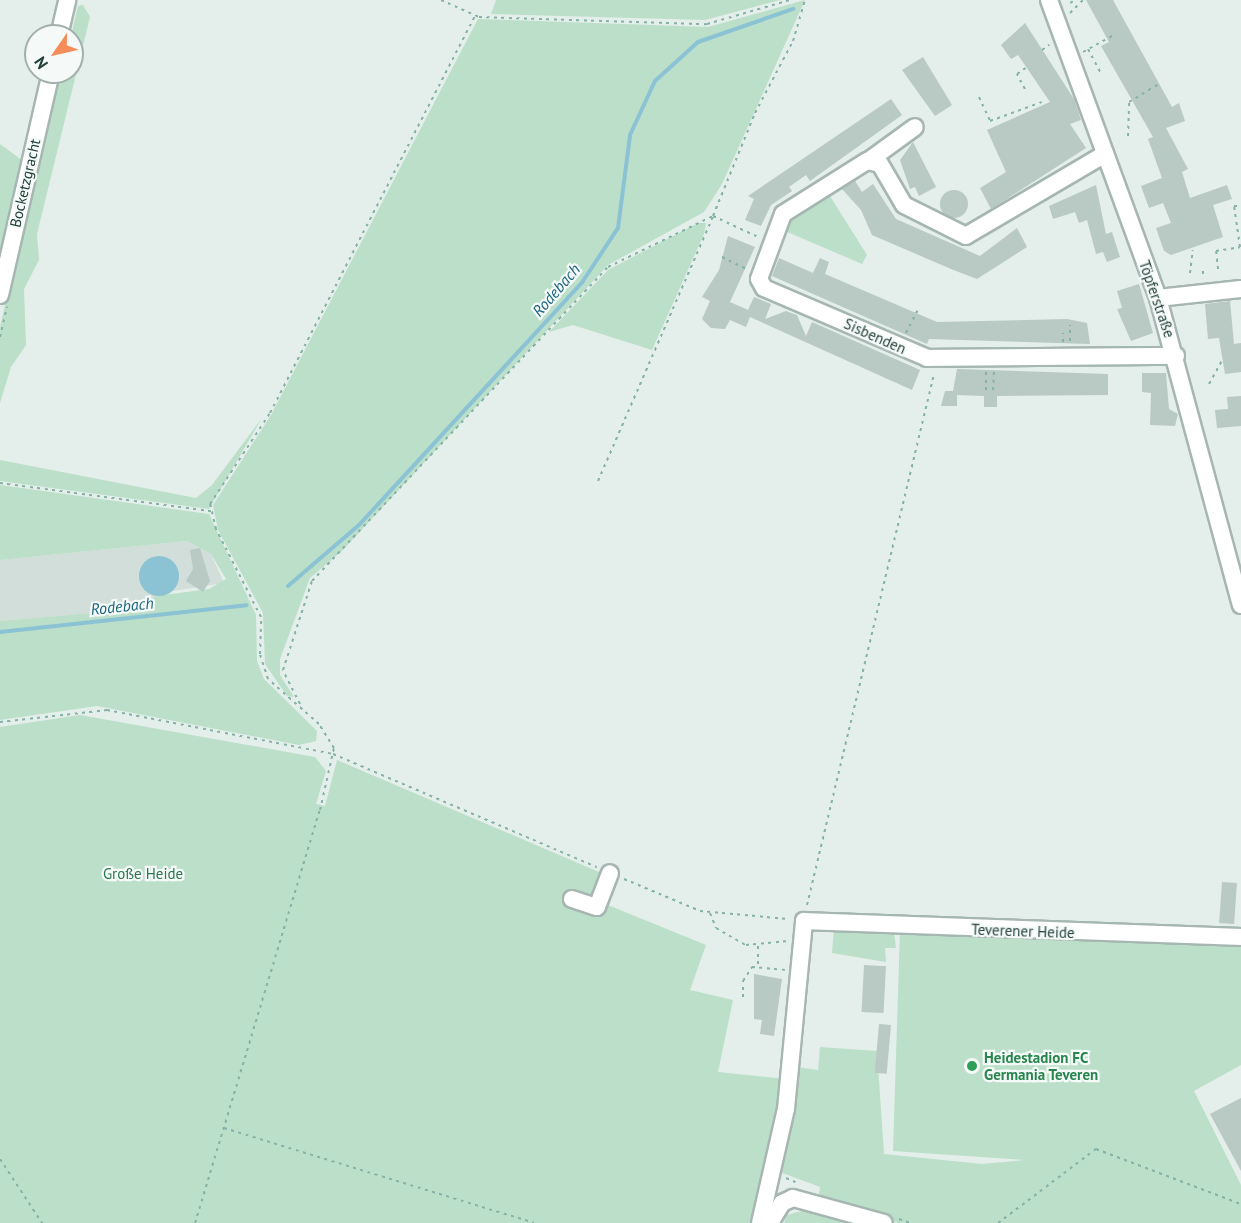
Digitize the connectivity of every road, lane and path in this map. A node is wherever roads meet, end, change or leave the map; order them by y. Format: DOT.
graph roads {
  1 [pos="67,0"];
  2 [pos="441,0"];
  3 [pos="790,0"];
  4 [pos="805,0"];
  5 [pos="1049,0"];
  6 [pos="1075,0"];
  7 [pos="1083,0"];
  8 [pos="1070,3"];
  9 [pos="1079,4"];
  10 [pos="474,15"];
  11 [pos="1071,18"];
  12 [pos="62,24"];
  13 [pos="1114,34"];
  14 [pos="1088,49"];
  15 [pos="1070,59"];
  16 [pos="1027,68"];
  17 [pos="1100,72"];
  18 [pos="48,84"];
  19 [pos="1159,84"];
  20 [pos="1025,89"];
  21 [pos="979,97"];
  22 [pos="1042,102"];
  23 [pos="915,127"];
  24 [pos="1128,136"];
  25 [pos="1105,154"];
  26 [pos="871,159"];
  27 [pos="1241,206"];
  28 [pos="712,216"];
  29 [pos="769,243"];
  30 [pos="1192,250"];
  31 [pos="722,257"];
  32 [pos="1218,269"];
  33 [pos="1190,273"];
  34 [pos="758,274"];
  35 [pos="1241,289"];
  36 [pos="0,295"];
  37 [pos="1158,298"];
  38 [pos="917,311"];
  39 [pos="900,346"];
  40 [pos="1176,356"];
  41 [pos="936,359"];
  42 [pos="1222,360"];
  43 [pos="1209,384"];
  44 [pos="598,481"];
  45 [pos="0,483"];
  46 [pos="211,512"];
  47 [pos="1241,605"];
  48 [pos="300,705"];
  49 [pos="0,722"];
  50 [pos="333,754"];
  51 [pos="610,873"];
  52 [pos="572,899"];
  53 [pos="710,913"];
  54 [pos="804,921"];
  55 [pos="1241,937"];
  56 [pos="803,939"];
  57 [pos="758,945"];
  58 [pos="758,967"];
  59 [pos="799,974"];
  60 [pos="742,997"];
  61 [pos="223,1128"];
  62 [pos="0,1159"];
  63 [pos="1241,1204"];
  64 [pos="42,1223"];
  65 [pos="195,1223"];
  66 [pos="534,1223"];
  67 [pos="760,1223"];
  68 [pos="770,1223"];
  69 [pos="884,1223"];
  70 [pos="998,1223"];
  1 -- 12 [label="street"];
  2 -- 10 [label="path"];
  3 -- 10 [label="path"];
  4 -- 28 [label="path"];
  5 -- 15 [label="street, Töpferstraße"];
  6 -- 8 [label="path"];
  6 -- 9 [label="path"];
  7 -- 9 [label="path"];
  9 -- 11 [label="path"];
  10 -- 46 [label="path"];
  13 -- 14 [label="path"];
  14 -- 15 [label="path"];
  14 -- 17 [label="path"];
  15 -- 25 [label="street, Töpferstraße"];
  16 -- 20 [label="path"];
  18 -- 36 [label="street, Bocketzgracht"];
  19 -- 24 [label="path"];
  21 -- 22 [label="path"];
  23 -- 26 [label="street"];
  25 -- 26 [label="street"];
  25 -- 37 [label="street, Töpferstraße"];
  26 -- 29 [label="street"];
  27 -- 32 [label="path"];
  28 -- 29 [label="path"];
  28 -- 44 [label="path"];
  28 -- 48 [label="path"];
  29 -- 34 [label="street"];
  30 -- 33 [label="path"];
  31 -- 34 [label="path"];
  34 -- 39 [label="street, Sisbenden"];
  35 -- 37 [label="street"];
  37 -- 40 [label="street, Töpferstraße"];
  38 -- 39 [label="path"];
  39 -- 41 [label="street, Sisbenden"];
  40 -- 41 [label="street, Sisbenden"];
  40 -- 47 [label="street, Töpferstraße"];
  41 -- 54 [label="path"];
  42 -- 43 [label="path"];
  45 -- 46 [label="path"];
  46 -- 48 [label="path"];
  48 -- 50 [label="path"];
  49 -- 50 [label="path"];
  50 -- 51 [label="path"];
  50 -- 61 [label="path"];
  51 -- 52 [label="street"];
  51 -- 53 [label="path"];
  53 -- 54 [label="path"];
  53 -- 57 [label="path"];
  54 -- 55 [label="street, Teverener Heide"];
  54 -- 56 [label="street"];
  56 -- 57 [label="path"];
  56 -- 59 [label="street"];
  57 -- 58 [label="path"];
  58 -- 59 [label="path"];
  58 -- 60 [label="path"];
  59 -- 67 [label="street"];
  61 -- 65 [label="path"];
  61 -- 66 [label="path"];
  62 -- 64 [label="path"];
  63 -- 70 [label="path"];
  68 -- 69 [label="street"];
}
